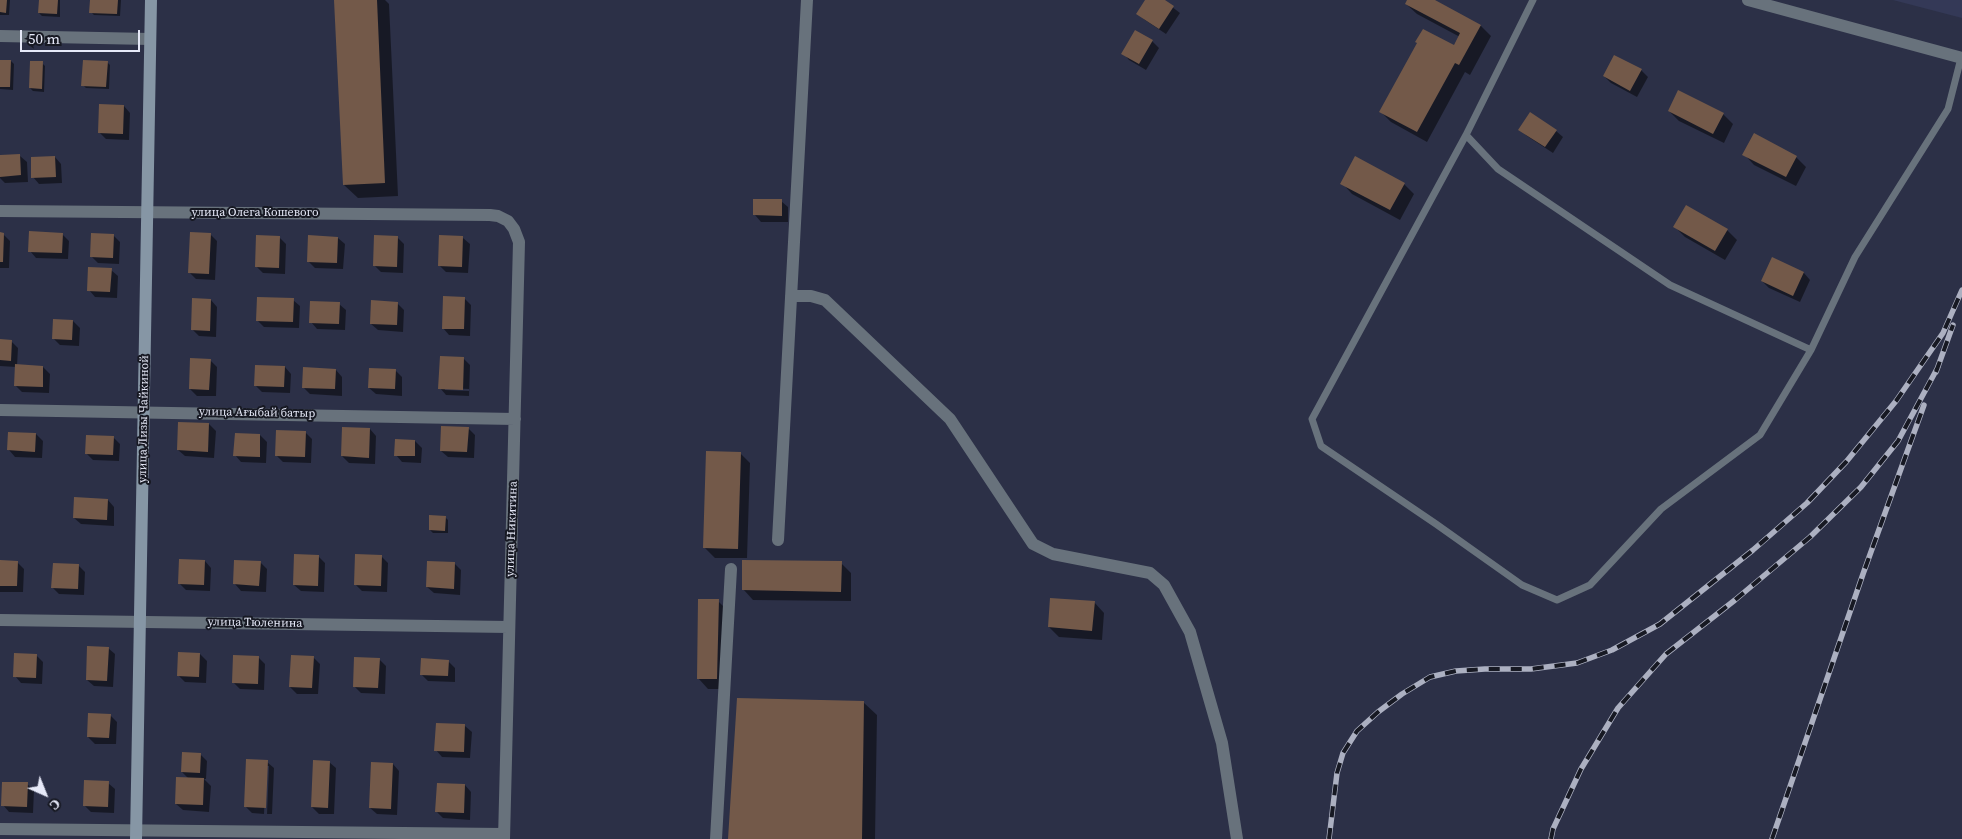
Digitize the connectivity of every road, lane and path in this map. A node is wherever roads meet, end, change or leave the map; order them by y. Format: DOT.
graph roads {
  1 [pos="151,0"];
  2 [pos="807,0"];
  3 [pos="1533,0"];
  4 [pos="1748,0"];
  5 [pos="0,36"];
  6 [pos="150,39"];
  7 [pos="1961,58"];
  8 [pos="1466,135"];
  9 [pos="0,210"];
  10 [pos="148,212"];
  11 [pos="508,222"];
  12 [pos="791,296"];
  13 [pos="1811,350"];
  14 [pos="0,410"];
  15 [pos="144,411"];
  16 [pos="515,419"];
  17 [pos="778,540"];
  18 [pos="731,569"];
  19 [pos="0,620"];
  20 [pos="140,622"];
  21 [pos="509,627"];
  22 [pos="0,829"];
  23 [pos="136,834"];
  24 [pos="504,836"];
  25 [pos="716,839"];
  26 [pos="1237,839"];
  1 -- 6 [label="street, улица Лизы Чайкиной"];
  2 -- 12 [label="street"];
  3 -- 8 [label="lane"];
  4 -- 7 [label="street"];
  5 -- 6 [label="street"];
  6 -- 10 [label="street, улица Лизы Чайкиной"];
  7 -- 13 [label="lane"];
  8 -- 13 [label="lane"];
  8 -- 13 [label="lane"];
  9 -- 10 [label="street, улица Олега Кошевого"];
  10 -- 11 [label="street, улица Олега Кошевого"];
  10 -- 15 [label="street, улица Лизы Чайкиной"];
  11 -- 16 [label="street, улица Никитина"];
  12 -- 17 [label="street"];
  12 -- 26 [label="street"];
  14 -- 15 [label="street, улица Ағыбай батыр"];
  15 -- 16 [label="street, улица Ағыбай батыр"];
  15 -- 20 [label="street, улица Лизы Чайкиной"];
  16 -- 21 [label="street, улица Никитина"];
  18 -- 25 [label="street"];
  19 -- 20 [label="street, улица Тюленина"];
  20 -- 21 [label="street, улица Тюленина"];
  20 -- 23 [label="street, улица Лизы Чайкиной"];
  21 -- 24 [label="street, улица Никитина"];
  22 -- 23 [label="street"];
  23 -- 24 [label="street"];
}
